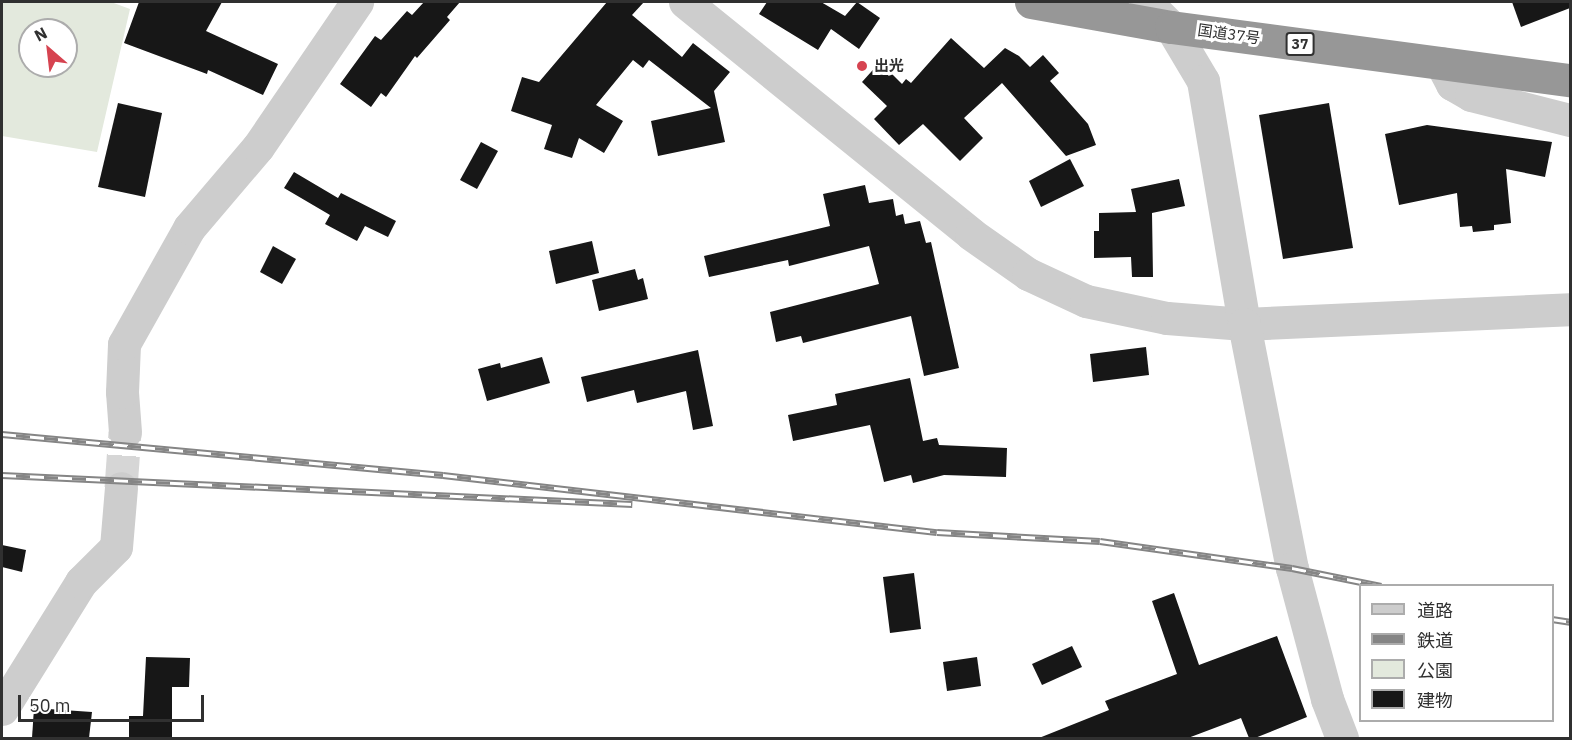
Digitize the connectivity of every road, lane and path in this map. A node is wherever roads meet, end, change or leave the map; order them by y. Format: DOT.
graph roads {
  1 [pos="357,2"];
  2 [pos="685,2"];
  3 [pos="1031,2"];
  4 [pos="1146,2"];
  5 [pos="1171,27"];
  6 [pos="1441,63"];
  7 [pos="1570,80"];
  8 [pos="1570,120"];
  9 [pos="1570,309"];
  10 [pos="1244,324"];
  11 [pos="126,432"];
  12 [pos="121,488"];
  13 [pos="2,709"];
  14 [pos="1342,738"];
  1 -- 11 [label="street"];
  2 -- 10 [label="street"];
  3 -- 5 [label="highway, 国道37号 / 37"];
  4 -- 5 [label="street"];
  5 -- 6 [label="highway, 国道37号 / 37"];
  5 -- 10 [label="street"];
  6 -- 7 [label="highway, 国道37号 / 37"];
  6 -- 8 [label="street"];
  9 -- 10 [label="street"];
  10 -- 14 [label="street"];
  12 -- 13 [label="street"];
}
